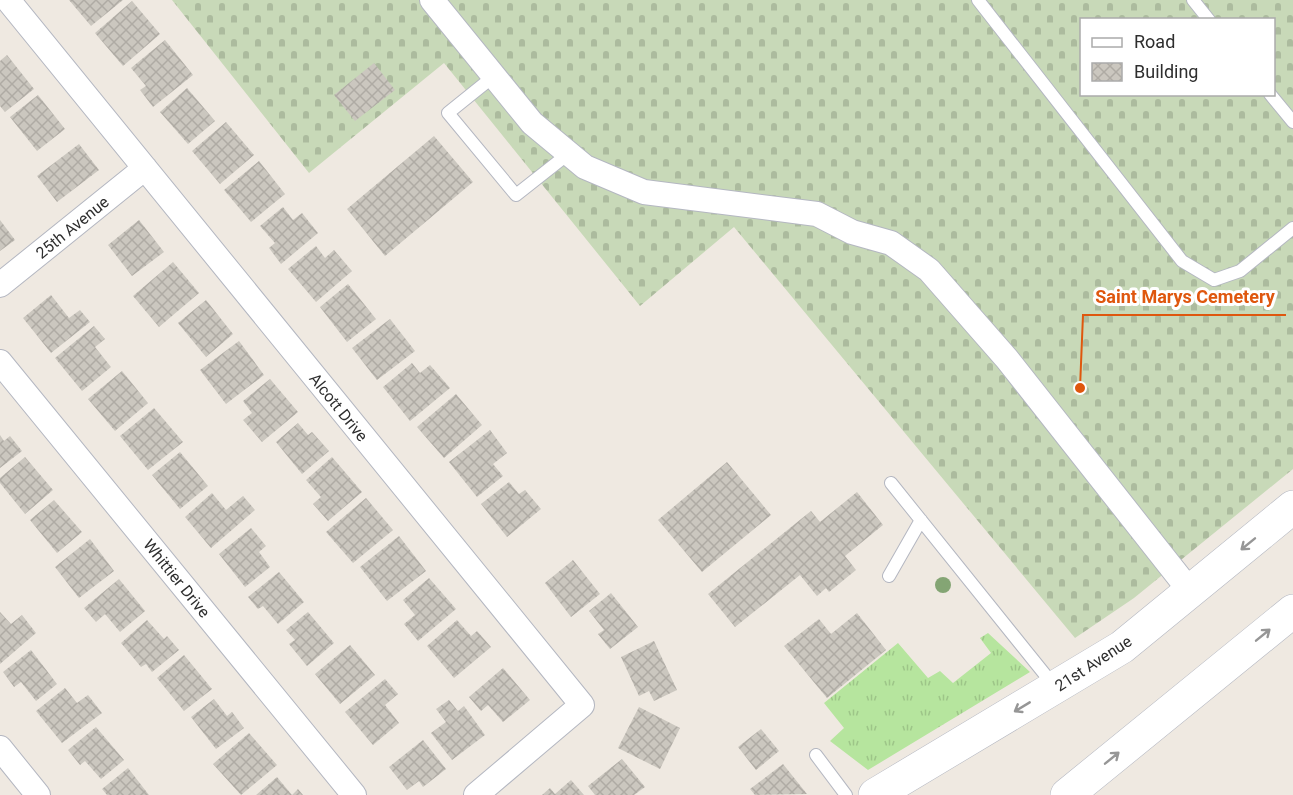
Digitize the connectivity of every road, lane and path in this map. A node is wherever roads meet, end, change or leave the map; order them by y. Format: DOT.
graph roads {
  1 [pos="8,0"];
  2 [pos="432,0"];
  3 [pos="978,0"];
  4 [pos="1193,0"];
  5 [pos="1207,18"];
  6 [pos="494,76"];
  7 [pos="1272,96"];
  8 [pos="1293,122"];
  9 [pos="568,154"];
  10 [pos="145,168"];
  11 [pos="1293,228"];
  12 [pos="0,285"];
  13 [pos="0,362"];
  14 [pos="891,483"];
  15 [pos="1293,507"];
  16 [pos="921,520"];
  17 [pos="889,576"];
  18 [pos="1190,591"];
  19 [pos="1293,611"];
  20 [pos="1055,688"];
  21 [pos="0,748"];
  22 [pos="816,755"];
  23 [pos="38,795"];
  24 [pos="354,795"];
  25 [pos="476,795"];
  26 [pos="846,795"];
  27 [pos="875,795"];
  28 [pos="1067,795"];
  1 -- 10 [label="street, Alcott Drive"];
  2 -- 6 [label="street"];
  3 -- 11 [label="lane"];
  4 -- 5 [label="lane"];
  6 -- 9 [label="street"];
  6 -- 9 [label="lane"];
  7 -- 8 [label="lane"];
  9 -- 18 [label="street"];
  10 -- 12 [label="street, 25th Avenue"];
  10 -- 25 [label="street, Alcott Drive"];
  13 -- 24 [label="street, Whittier Drive"];
  14 -- 16 [label="lane"];
  15 -- 18 [label="street, 21st Avenue, one-way"];
  16 -- 17 [label="lane"];
  16 -- 20 [label="lane"];
  18 -- 20 [label="street, 21st Avenue"];
  28 -- 19 [label="street, one-way"];
  20 -- 27 [label="street, 21st Avenue, one-way"];
  21 -- 23 [label="street"];
  22 -- 26 [label="lane"];
}
